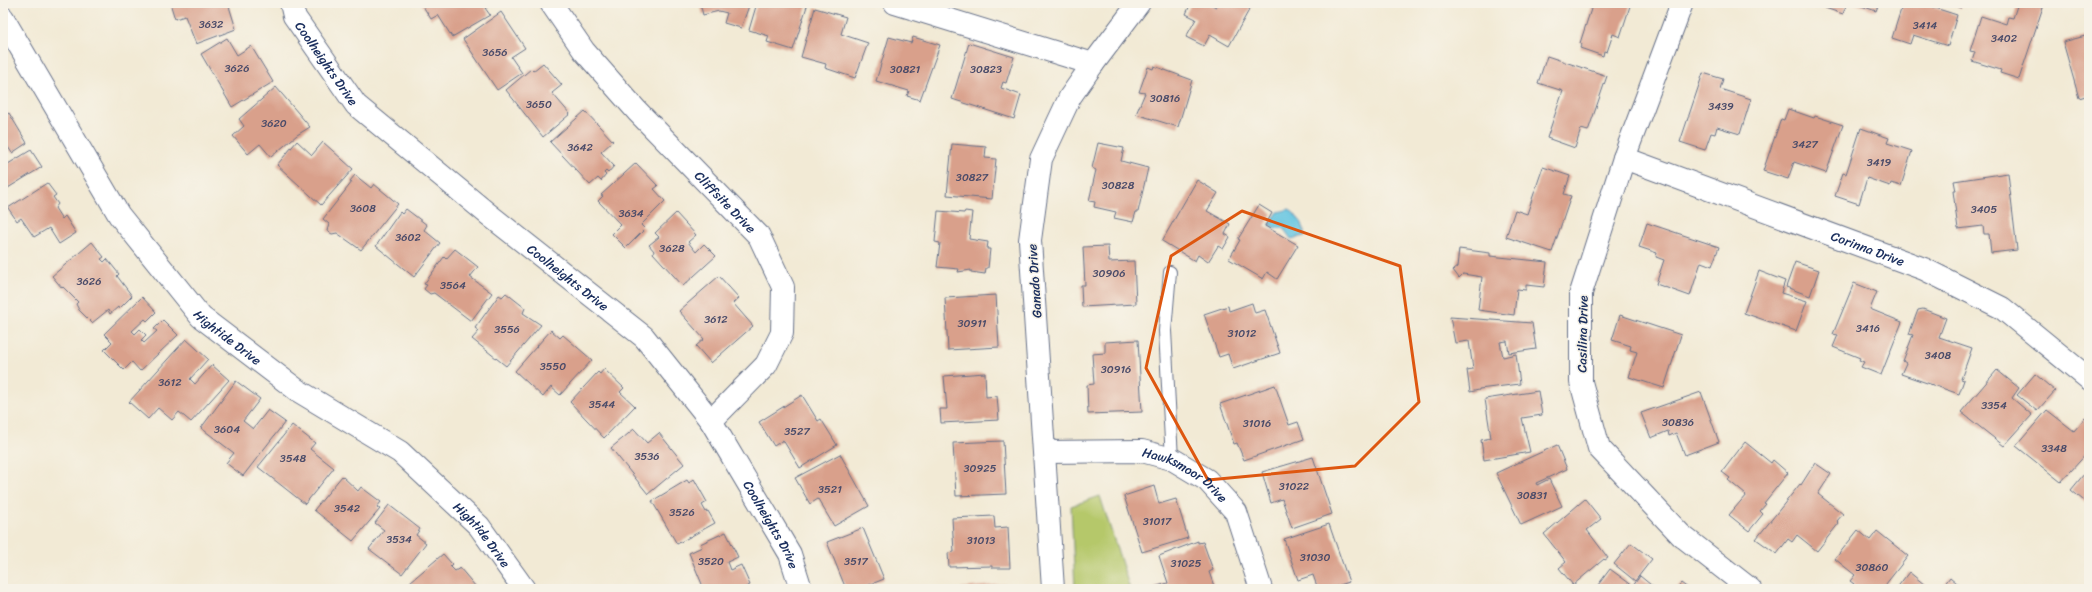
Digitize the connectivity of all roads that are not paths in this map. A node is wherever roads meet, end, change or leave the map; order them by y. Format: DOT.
graph roads {
  1 [pos="291,3"];
  2 [pos="551,3"];
  3 [pos="895,3"];
  4 [pos="1139,3"];
  5 [pos="1682,3"];
  6 [pos="3,18"];
  7 [pos="1093,64"];
  8 [pos="1624,158"];
  9 [pos="1170,272"];
  10 [pos="2089,379"];
  11 [pos="711,421"];
  12 [pos="1045,452"];
  13 [pos="1172,459"];
  14 [pos="524,589"];
  15 [pos="801,589"];
  16 [pos="1053,589"];
  17 [pos="1261,589"];
  18 [pos="1750,589"];
  1 -- 11 [label="street, Coolheights Drive"];
  2 -- 11 [label="street, Cliffsite Drive"];
  3 -- 7 [label="street"];
  4 -- 7 [label="street, Ganado Drive"];
  5 -- 8 [label="street, Casilina Drive"];
  6 -- 14 [label="street, Hightide Drive"];
  7 -- 12 [label="street, Ganado Drive"];
  8 -- 10 [label="street, Corinna Drive"];
  8 -- 18 [label="street, Casilina Drive"];
  9 -- 13 [label="lane"];
  11 -- 15 [label="street, Coolheights Drive"];
  12 -- 13 [label="street, Hawksmoor Drive"];
  12 -- 16 [label="street, Ganado Drive"];
  13 -- 17 [label="street, Hawksmoor Drive"];
}
